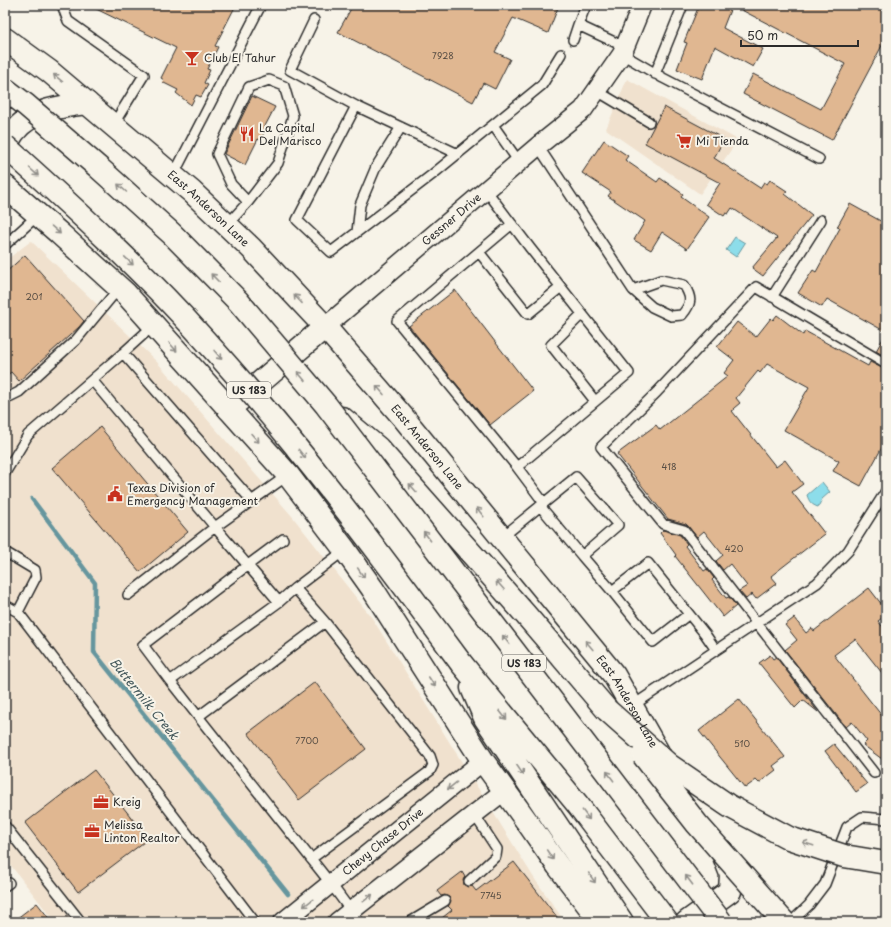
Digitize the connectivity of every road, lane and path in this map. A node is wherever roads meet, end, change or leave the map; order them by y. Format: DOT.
graph roads {
  1 [pos="62,5"];
  2 [pos="261,5"];
  3 [pos="586,5"];
  4 [pos="642,5"];
  5 [pos="683,5"];
  6 [pos="314,20"];
  7 [pos="578,25"];
  8 [pos="5,38"];
  9 [pos="573,40"];
  10 [pos="624,51"];
  11 [pos="561,54"];
  12 [pos="655,74"];
  13 [pos="5,89"];
  14 [pos="597,91"];
  15 [pos="87,104"];
  16 [pos="356,106"];
  17 [pos="649,122"];
  18 [pos="113,125"];
  19 [pos="493,125"];
  20 [pos="401,127"];
  21 [pos="5,146"];
  22 [pos="538,146"];
  23 [pos="5,149"];
  24 [pos="458,154"];
  25 [pos="819,159"];
  26 [pos="519,162"];
  27 [pos="173,176"];
  28 [pos="5,186"];
  29 [pos="486,190"];
  30 [pos="248,202"];
  31 [pos="38,215"];
  32 [pos="821,220"];
  33 [pos="512,224"];
  34 [pos="227,225"];
  35 [pos="358,232"];
  36 [pos="5,245"];
  37 [pos="479,252"];
  38 [pos="561,287"];
  39 [pos="119,288"];
  40 [pos="633,290"];
  41 [pos="772,297"];
  42 [pos="582,314"];
  43 [pos="154,325"];
  44 [pos="325,327"];
  45 [pos="123,353"];
  46 [pos="886,364"];
  47 [pos="92,380"];
  48 [pos="5,399"];
  49 [pos="595,401"];
  50 [pos="326,405"];
  51 [pos="228,409"];
  52 [pos="517,467"];
  53 [pos="5,473"];
  54 [pos="288,475"];
  55 [pos="886,491"];
  56 [pos="252,501"];
  57 [pos="542,504"];
  58 [pos="215,527"];
  59 [pos="501,538"];
  60 [pos="283,540"];
  61 [pos="345,550"];
  62 [pos="5,552"];
  63 [pos="582,556"];
  64 [pos="248,565"];
  65 [pos="295,588"];
  66 [pos="612,591"];
  67 [pos="128,595"];
  68 [pos="279,602"];
  69 [pos="5,605"];
  70 [pos="18,612"];
  71 [pos="689,614"];
  72 [pos="324,622"];
  73 [pos="756,624"];
  74 [pos="716,650"];
  75 [pos="461,663"];
  76 [pos="170,681"];
  77 [pos="632,706"];
  78 [pos="607,710"];
  79 [pos="199,716"];
  80 [pos="483,761"];
  81 [pos="874,773"];
  82 [pos="504,791"];
  83 [pos="474,814"];
  84 [pos="886,818"];
  85 [pos="5,826"];
  86 [pos="718,843"];
  87 [pos="311,859"];
  88 [pos="886,863"];
  89 [pos="469,881"];
  90 [pos="331,884"];
  91 [pos="445,901"];
  92 [pos="349,919"];
  93 [pos="601,921"];
  94 [pos="81,922"];
  95 [pos="255,922"];
  96 [pos="284,922"];
  97 [pos="410,922"];
  98 [pos="622,922"];
  99 [pos="667,922"];
  100 [pos="687,922"];
  101 [pos="721,922"];
  102 [pos="772,922"];
  103 [pos="784,922"];
  104 [pos="791,922"];
  1 -- 18 [label="lane"];
  2 -- 27 [label="lane"];
  3 -- 7 [label="lane"];
  4 -- 10 [label="street, Gessner Drive"];
  5 -- 12 [label="lane"];
  6 -- 16 [label="lane"];
  7 -- 9 [label="lane"];
  7 -- 10 [label="lane"];
  15 -- 8 [label="main road, East Anderson Lane, one-way"];
  10 -- 12 [label="lane"];
  10 -- 14 [label="street, Gessner Drive"];
  11 -- 19 [label="lane"];
  12 -- 25 [label="lane"];
  50 -- 13 [label="main road, US 183, one-way, bridge"];
  14 -- 17 [label="lane"];
  14 -- 22 [label="street, Gessner Drive"];
  15 -- 18 [label="main road, East Anderson Lane"];
  15 -- 23 [label="main road"];
  16 -- 20 [label="lane"];
  16 -- 35 [label="lane"];
  18 -- 27 [label="main road, East Anderson Lane"];
  19 -- 24 [label="lane"];
  19 -- 26 [label="lane"];
  20 -- 24 [label="lane"];
  20 -- 35 [label="lane"];
  21 -- 75 [label="main road, US 183, one-way, bridge"];
  22 -- 26 [label="street, Gessner Drive"];
  22 -- 40 [label="lane"];
  24 -- 35 [label="lane"];
  26 -- 29 [label="street, Gessner Drive"];
  27 -- 34 [label="main road, East Anderson Lane"];
  28 -- 31 [label="main road"];
  29 -- 33 [label="lane"];
  29 -- 44 [label="street, Gessner Drive"];
  30 -- 30 [label="lane"];
  30 -- 34 [label="lane"];
  31 -- 36 [label="lane"];
  31 -- 39 [label="main road, one-way"];
  32 -- 41 [label="lane"];
  33 -- 37 [label="lane"];
  33 -- 38 [label="lane"];
  44 -- 34 [label="main road, East Anderson Lane, one-way"];
  37 -- 38 [label="lane"];
  37 -- 52 [label="lane"];
  38 -- 42 [label="lane"];
  39 -- 43 [label="main road"];
  39 -- 48 [label="lane"];
  40 -- 40 [label="lane"];
  41 -- 46 [label="lane"];
  41 -- 73 [label="lane"];
  42 -- 49 [label="lane"];
  42 -- 49 [label="lane"];
  43 -- 45 [label="lane"];
  43 -- 51 [label="main road, one-way"];
  44 -- 51 [label="main road, Gessner Drive"];
  59 -- 44 [label="main road, East Anderson Lane, one-way"];
  45 -- 47 [label="lane"];
  45 -- 56 [label="lane"];
  47 -- 53 [label="lane"];
  47 -- 58 [label="lane"];
  49 -- 52 [label="lane"];
  78 -- 50 [label="main road, one-way, bridge"];
  101 -- 50 [label="main road, US 183, one-way, bridge"];
  51 -- 54 [label="main road, one-way"];
  52 -- 57 [label="lane"];
  54 -- 56 [label="lane"];
  54 -- 61 [label="main road"];
  55 -- 73 [label="lane"];
  56 -- 58 [label="lane"];
  57 -- 59 [label="lane"];
  57 -- 63 [label="lane"];
  57 -- 63 [label="lane"];
  58 -- 64 [label="lane"];
  58 -- 67 [label="lane"];
  77 -- 59 [label="main road, East Anderson Lane, one-way"];
  60 -- 64 [label="lane"];
  61 -- 65 [label="lane"];
  61 -- 80 [label="main road, one-way"];
  62 -- 70 [label="lane"];
  63 -- 66 [label="lane"];
  64 -- 68 [label="lane"];
  64 -- 76 [label="lane"];
  65 -- 68 [label="lane"];
  65 -- 72 [label="lane"];
  66 -- 71 [label="lane"];
  66 -- 71 [label="lane"];
  68 -- 76 [label="lane"];
  69 -- 70 [label="lane"];
  70 -- 95 [label="lane"];
  71 -- 74 [label="lane"];
  72 -- 79 [label="lane"];
  72 -- 87 [label="lane"];
  73 -- 74 [label="lane"];
  73 -- 81 [label="lane"];
  74 -- 77 [label="lane"];
  75 -- 98 [label="main road, one-way"];
  75 -- 99 [label="main road, US 183, one-way"];
  76 -- 79 [label="lane"];
  77 -- 86 [label="main road, East Anderson Lane"];
  88 -- 78 [label="main road, one-way, bridge"];
  78 -- 103 [label="main road, bridge"];
  79 -- 87 [label="lane"];
  80 -- 82 [label="main road"];
  80 -- 90 [label="street, Chevy Chase Drive, one-way"];
  82 -- 83 [label="street"];
  82 -- 93 [label="main road, one-way"];
  83 -- 89 [label="lane"];
  92 -- 83 [label="street, one-way"];
  84 -- 104 [label="lane"];
  85 -- 94 [label="lane"];
  86 -- 100 [label="main road"];
  86 -- 102 [label="main road, East Anderson Lane"];
  87 -- 90 [label="lane"];
  90 -- 92 [label="lane"];
  90 -- 96 [label="street, Chevy Chase Drive, one-way"];
  91 -- 97 [label="lane"];
}
